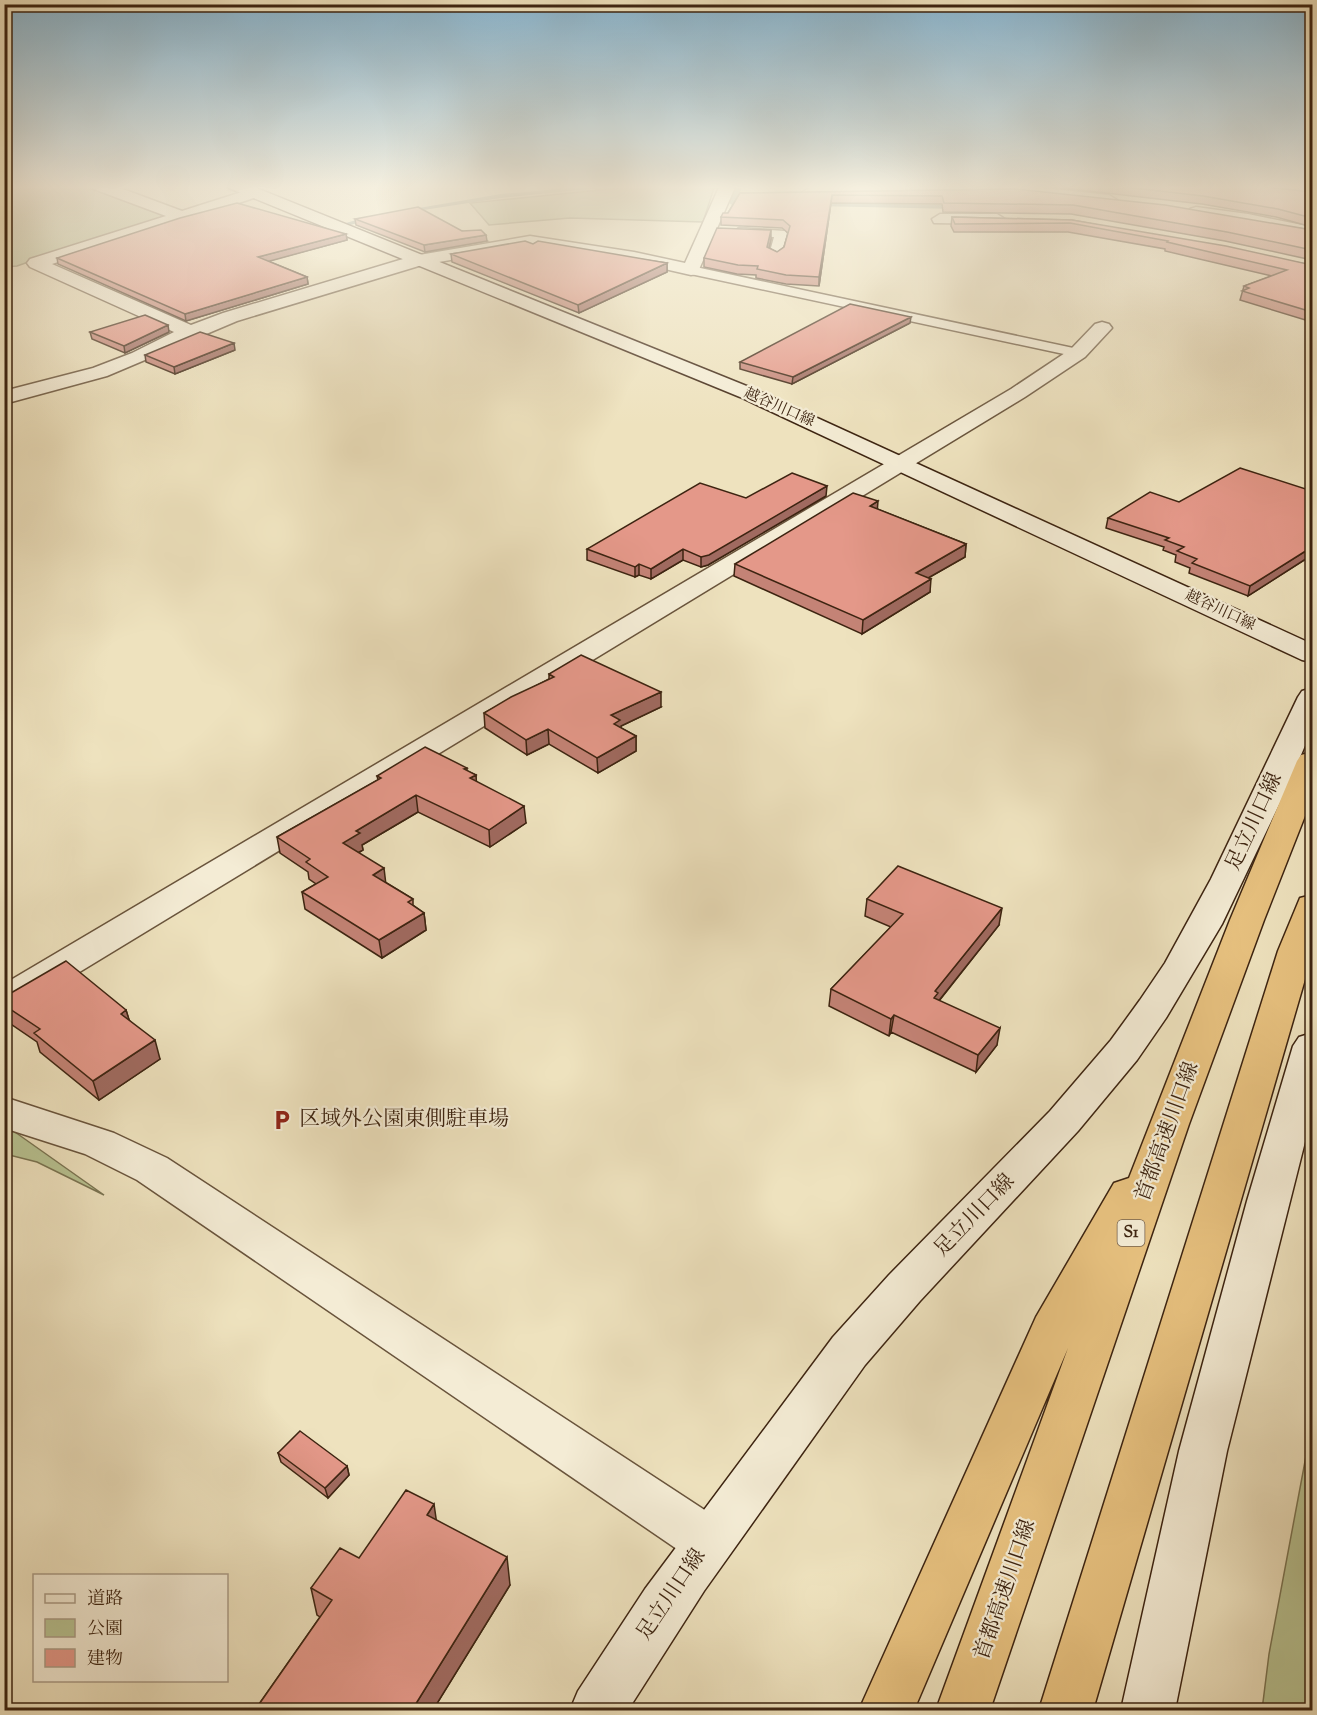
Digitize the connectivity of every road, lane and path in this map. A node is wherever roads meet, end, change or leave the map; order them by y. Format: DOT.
graph roads {
  1 [pos="41,265"];
  2 [pos="403,265"];
  3 [pos="432,265"];
  4 [pos="669,265"];
  5 [pos="693,265"];
  6 [pos="691,270"];
  7 [pos="1102,328"];
  8 [pos="190,332"];
  9 [pos="1078,353"];
  10 [pos="4,398"];
  11 [pos="901,463"];
  12 [pos="1312,654"];
  13 [pos="1312,697"];
  14 [pos="1312,761"];
  15 [pos="1312,906"];
  16 [pos="4,1001"];
  17 [pos="1312,1046"];
  18 [pos="4,1111"];
  19 [pos="1169,1124"];
  20 [pos="708,1541"];
  21 [pos="597,1710"];
  22 [pos="886,1710"];
  23 [pos="963,1710"];
  24 [pos="1066,1710"];
  25 [pos="1148,1710"];
  1 -- 8 [label="street"];
  2 -- 8 [label="street"];
  3 -- 11 [label="street, 越谷川口線"];
  4 -- 6 [label="street"];
  5 -- 6 [label="street"];
  6 -- 9 [label="lane"];
  7 -- 9 [label="street"];
  8 -- 10 [label="street"];
  9 -- 11 [label="street"];
  11 -- 12 [label="street, 越谷川口線"];
  11 -- 16 [label="street"];
  13 -- 20 [label="street, 足立川口線"];
  14 -- 19 [label="highway, 首都高速川口線 / S1"];
  15 -- 24 [label="highway"];
  17 -- 25 [label="street"];
  18 -- 20 [label="street"];
  19 -- 22 [label="highway"];
  19 -- 23 [label="highway, 首都高速川口線 / S1"];
  20 -- 21 [label="street, 足立川口線"];
}
